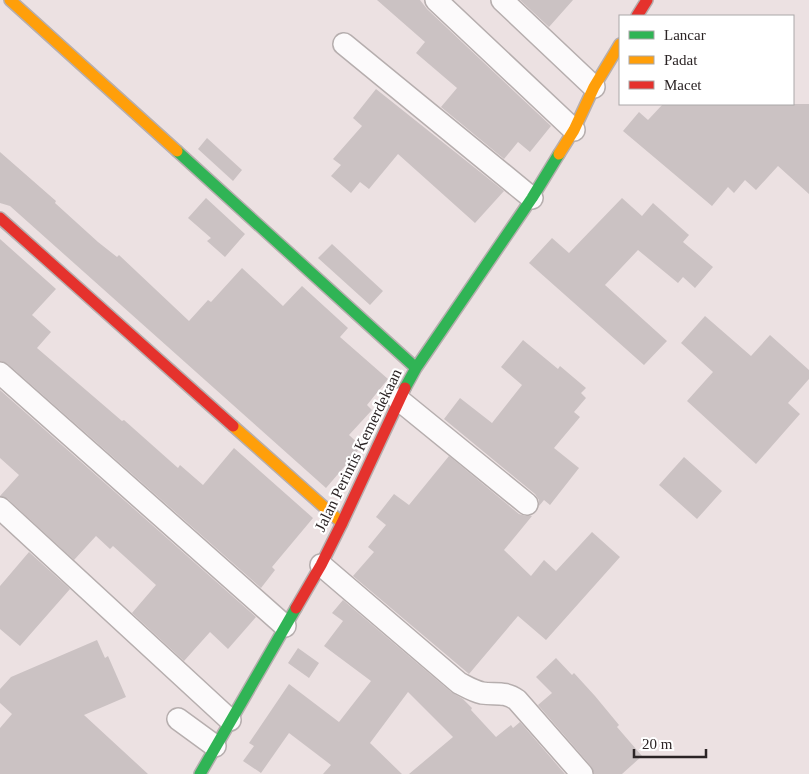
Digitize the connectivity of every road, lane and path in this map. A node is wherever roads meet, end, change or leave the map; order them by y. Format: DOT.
graph roads {
  1 [pos="10,0"];
  2 [pos="436,0"];
  3 [pos="502,0"];
  4 [pos="647,0"];
  5 [pos="638,15"];
  6 [pos="344,44"];
  7 [pos="619,46"];
  8 [pos="594,87"];
  9 [pos="574,130"];
  10 [pos="532,198"];
  11 [pos="0,218"];
  12 [pos="416,368"];
  13 [pos="0,373"];
  14 [pos="398,399"];
  15 [pos="527,504"];
  16 [pos="0,508"];
  17 [pos="342,522"];
  18 [pos="321,565"];
  19 [pos="285,626"];
  20 [pos="178,718"];
  21 [pos="230,720"];
  22 [pos="215,746"];
  23 [pos="200,774"];
  24 [pos="582,774"];
  1 -- 12 [label="street"];
  2 -- 9 [label="street"];
  3 -- 8 [label="street"];
  4 -- 5 [label="street"];
  6 -- 10 [label="street"];
  7 -- 8 [label="street, Jalan Perintis Kemerdekaan"];
  8 -- 9 [label="street, Jalan Perintis Kemerdekaan"];
  9 -- 10 [label="street, Jalan Perintis Kemerdekaan"];
  10 -- 12 [label="street, Jalan Perintis Kemerdekaan"];
  11 -- 17 [label="street"];
  12 -- 14 [label="street, Jalan Perintis Kemerdekaan"];
  13 -- 19 [label="street"];
  14 -- 15 [label="street"];
  14 -- 17 [label="street, Jalan Perintis Kemerdekaan"];
  16 -- 21 [label="street"];
  17 -- 18 [label="street, Jalan Perintis Kemerdekaan"];
  18 -- 19 [label="street, Jalan Perintis Kemerdekaan"];
  18 -- 24 [label="street"];
  19 -- 21 [label="street, Jalan Perintis Kemerdekaan"];
  20 -- 22 [label="street"];
  21 -- 22 [label="street, Jalan Perintis Kemerdekaan"];
  22 -- 23 [label="street, Jalan Perintis Kemerdekaan"];
}
